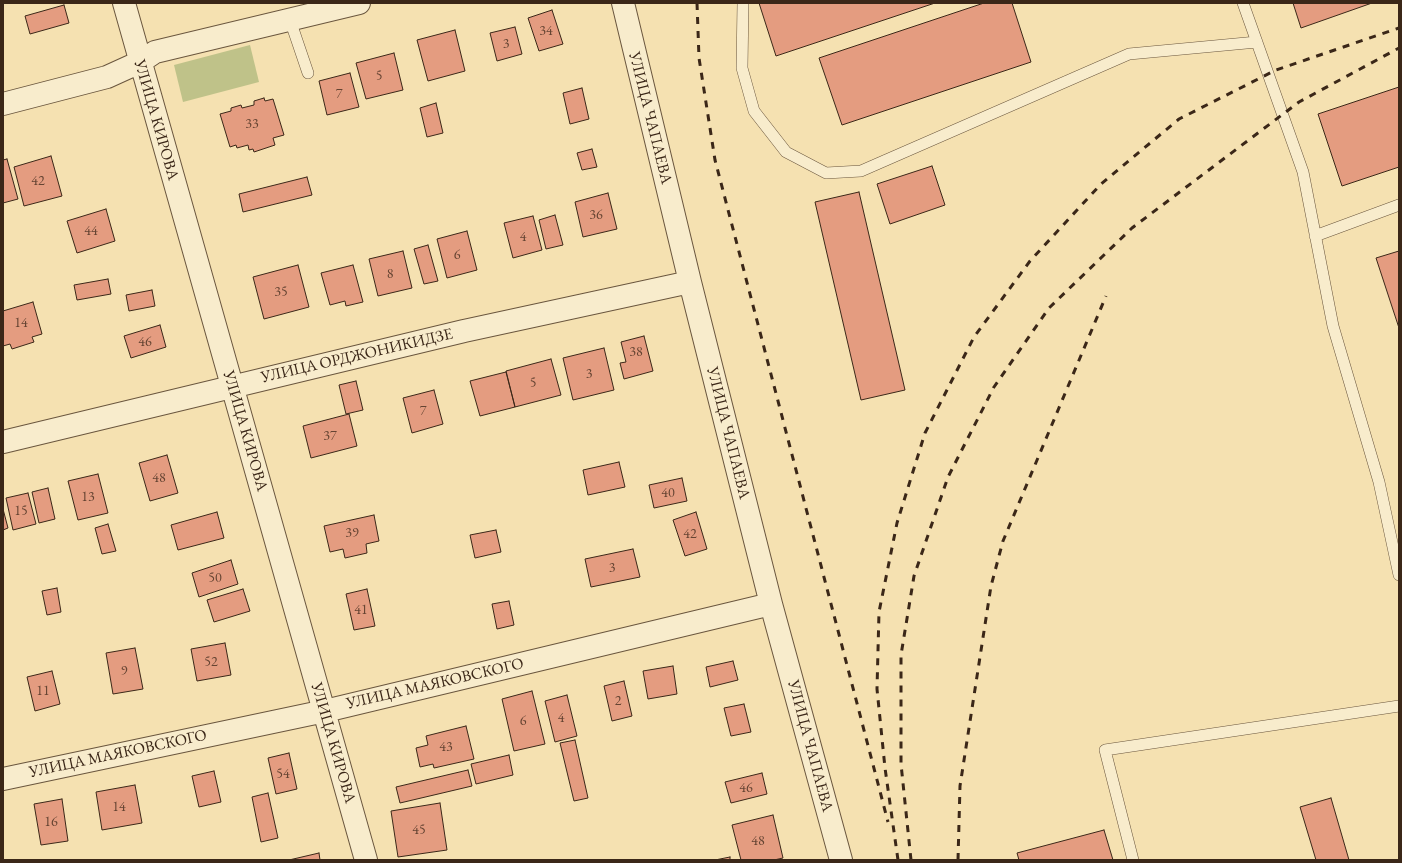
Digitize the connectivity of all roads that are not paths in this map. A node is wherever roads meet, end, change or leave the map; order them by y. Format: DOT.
graph roads {
  1 [pos="124,3"];
  2 [pos="359,3"];
  3 [pos="622,3"];
  4 [pos="743,3"];
  5 [pos="1243,3"];
  6 [pos="290,20"];
  7 [pos="1257,42"];
  8 [pos="140,62"];
  9 [pos="308,73"];
  10 [pos="3,104"];
  11 [pos="1399,205"];
  12 [pos="1315,236"];
  13 [pos="690,282"];
  14 [pos="233,386"];
  15 [pos="3,442"];
  16 [pos="1395,532"];
  17 [pos="1399,575"];
  18 [pos="771,604"];
  19 [pos="1399,706"];
  20 [pos="325,711"];
  21 [pos="3,779"];
  22 [pos="366,860"];
  23 [pos="841,860"];
  24 [pos="1132,860"];
  1 -- 8 [label="street, УЛИЦА КИРОВА"];
  2 -- 6 [label="street"];
  3 -- 13 [label="street, УЛИЦА ЧАПАЕВА"];
  4 -- 7 [label="lane"];
  5 -- 7 [label="lane"];
  6 -- 8 [label="street"];
  6 -- 9 [label="lane"];
  7 -- 12 [label="lane"];
  8 -- 10 [label="street"];
  8 -- 14 [label="street, УЛИЦА КИРОВА"];
  11 -- 12 [label="lane"];
  12 -- 16 [label="lane"];
  13 -- 14 [label="street, УЛИЦА ОРДЖОНИКИДЗЕ"];
  13 -- 18 [label="street, УЛИЦА ЧАПАЕВА"];
  14 -- 15 [label="street, УЛИЦА ОРДЖОНИКИДЗЕ"];
  14 -- 20 [label="street, УЛИЦА КИРОВА"];
  16 -- 17 [label="lane"];
  18 -- 20 [label="street, УЛИЦА МАЯКОВСКОГО"];
  18 -- 23 [label="street, УЛИЦА ЧАПАЕВА"];
  19 -- 24 [label="lane"];
  20 -- 21 [label="street, УЛИЦА МАЯКОВСКОГО"];
  20 -- 22 [label="street, УЛИЦА КИРОВА"];
}
